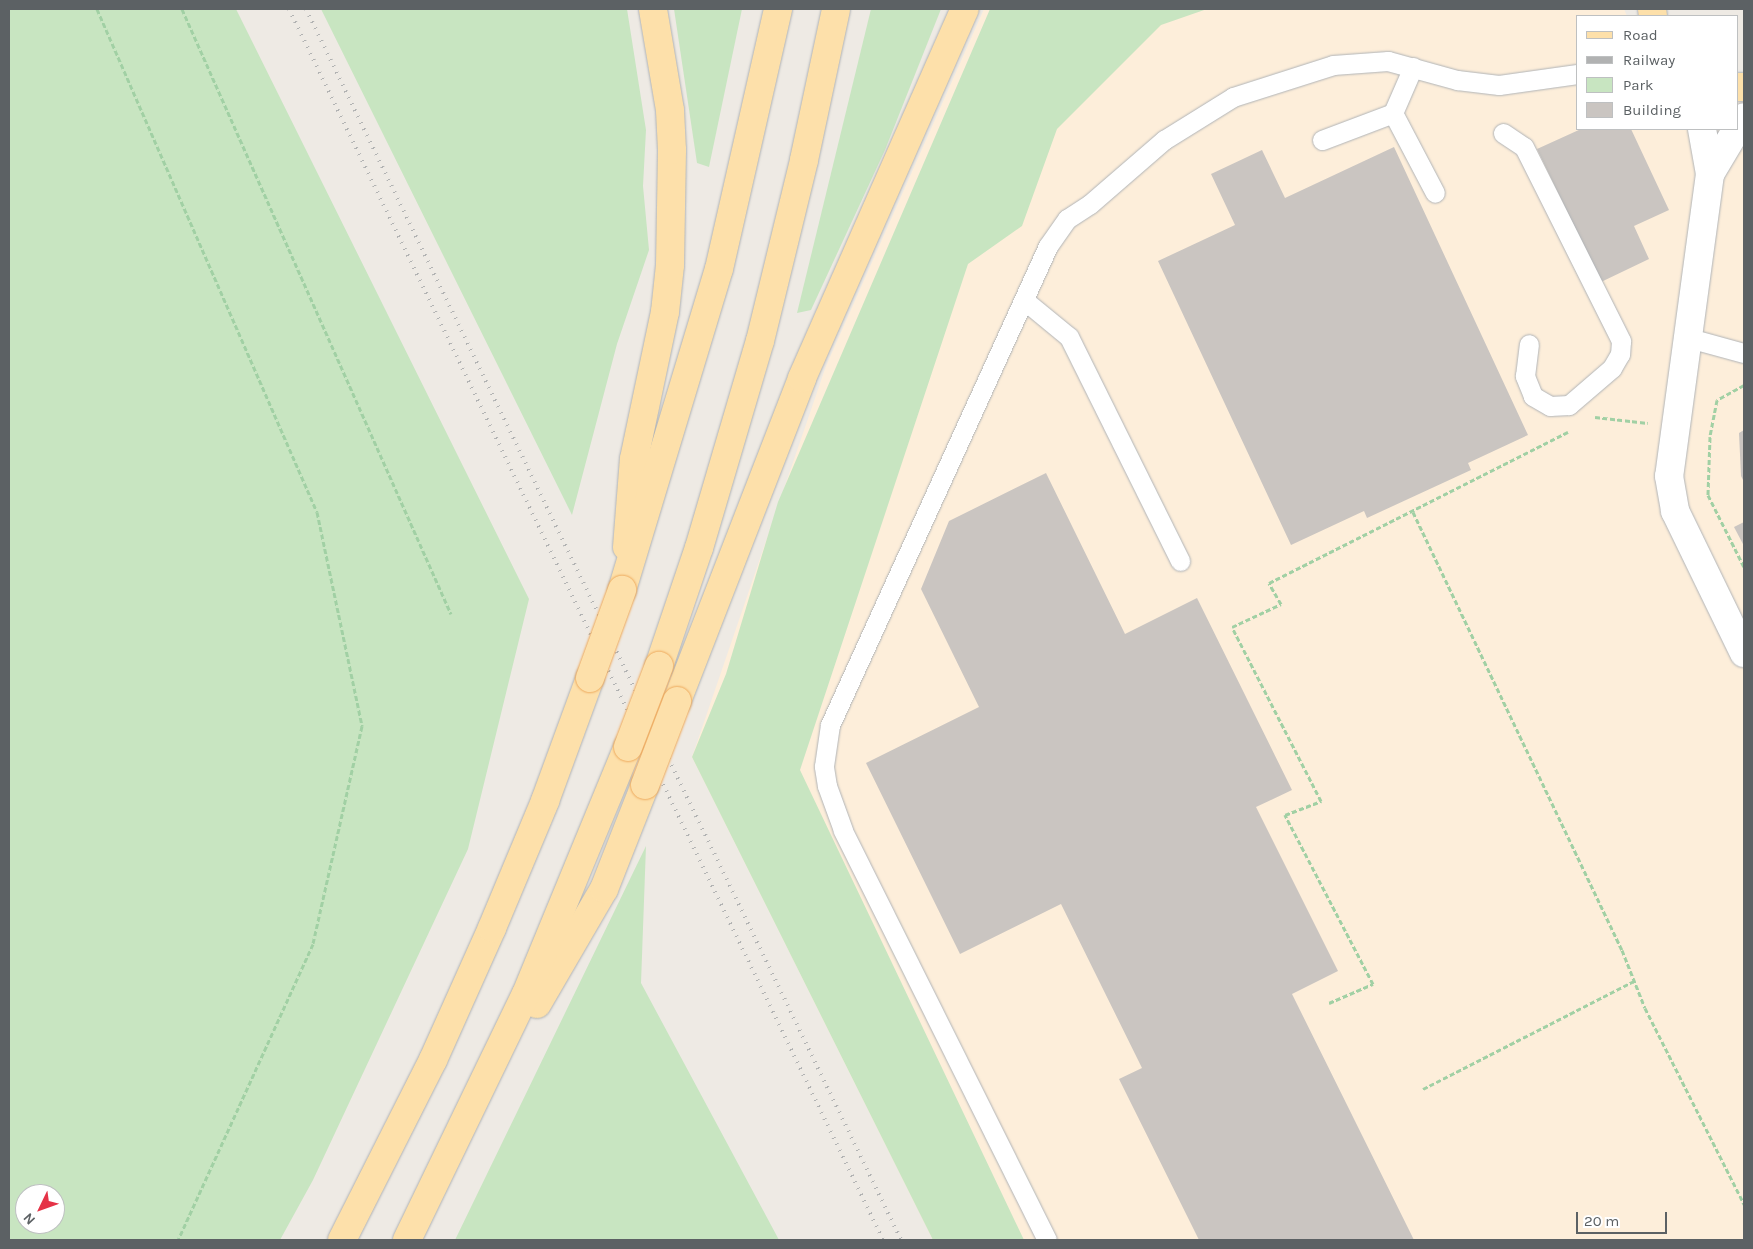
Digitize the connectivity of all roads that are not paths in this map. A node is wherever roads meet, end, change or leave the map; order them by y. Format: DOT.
graph roads {
  1 [pos="653,9"];
  2 [pos="778,9"];
  3 [pos="836,9"];
  4 [pos="966,9"];
  5 [pos="1413,67"];
  6 [pos="1576,74"];
  7 [pos="1392,113"];
  8 [pos="1702,130"];
  9 [pos="1736,130"];
  10 [pos="1504,133"];
  11 [pos="1322,140"];
  12 [pos="1710,174"];
  13 [pos="1435,194"];
  14 [pos="1024,300"];
  15 [pos="1689,338"];
  16 [pos="1529,344"];
  17 [pos="1744,353"];
  18 [pos="1180,561"];
  19 [pos="624,584"];
  20 [pos="1744,653"];
  21 [pos="485,1083"];
  22 [pos="342,1240"];
  23 [pos="407,1240"];
  24 [pos="1047,1240"];
  1 -- 19 [label="main road"];
  2 -- 19 [label="main road"];
  3 -- 21 [label="main road, bridge"];
  4 -- 21 [label="main road, bridge"];
  5 -- 6 [label="lane"];
  5 -- 7 [label="lane"];
  5 -- 14 [label="lane"];
  7 -- 11 [label="lane"];
  7 -- 13 [label="lane"];
  8 -- 12 [label="street"];
  9 -- 12 [label="street"];
  10 -- 16 [label="lane"];
  12 -- 15 [label="street"];
  14 -- 18 [label="lane"];
  14 -- 24 [label="lane"];
  15 -- 17 [label="lane"];
  15 -- 20 [label="street"];
  19 -- 22 [label="main road, bridge"];
  21 -- 23 [label="main road"];
}
